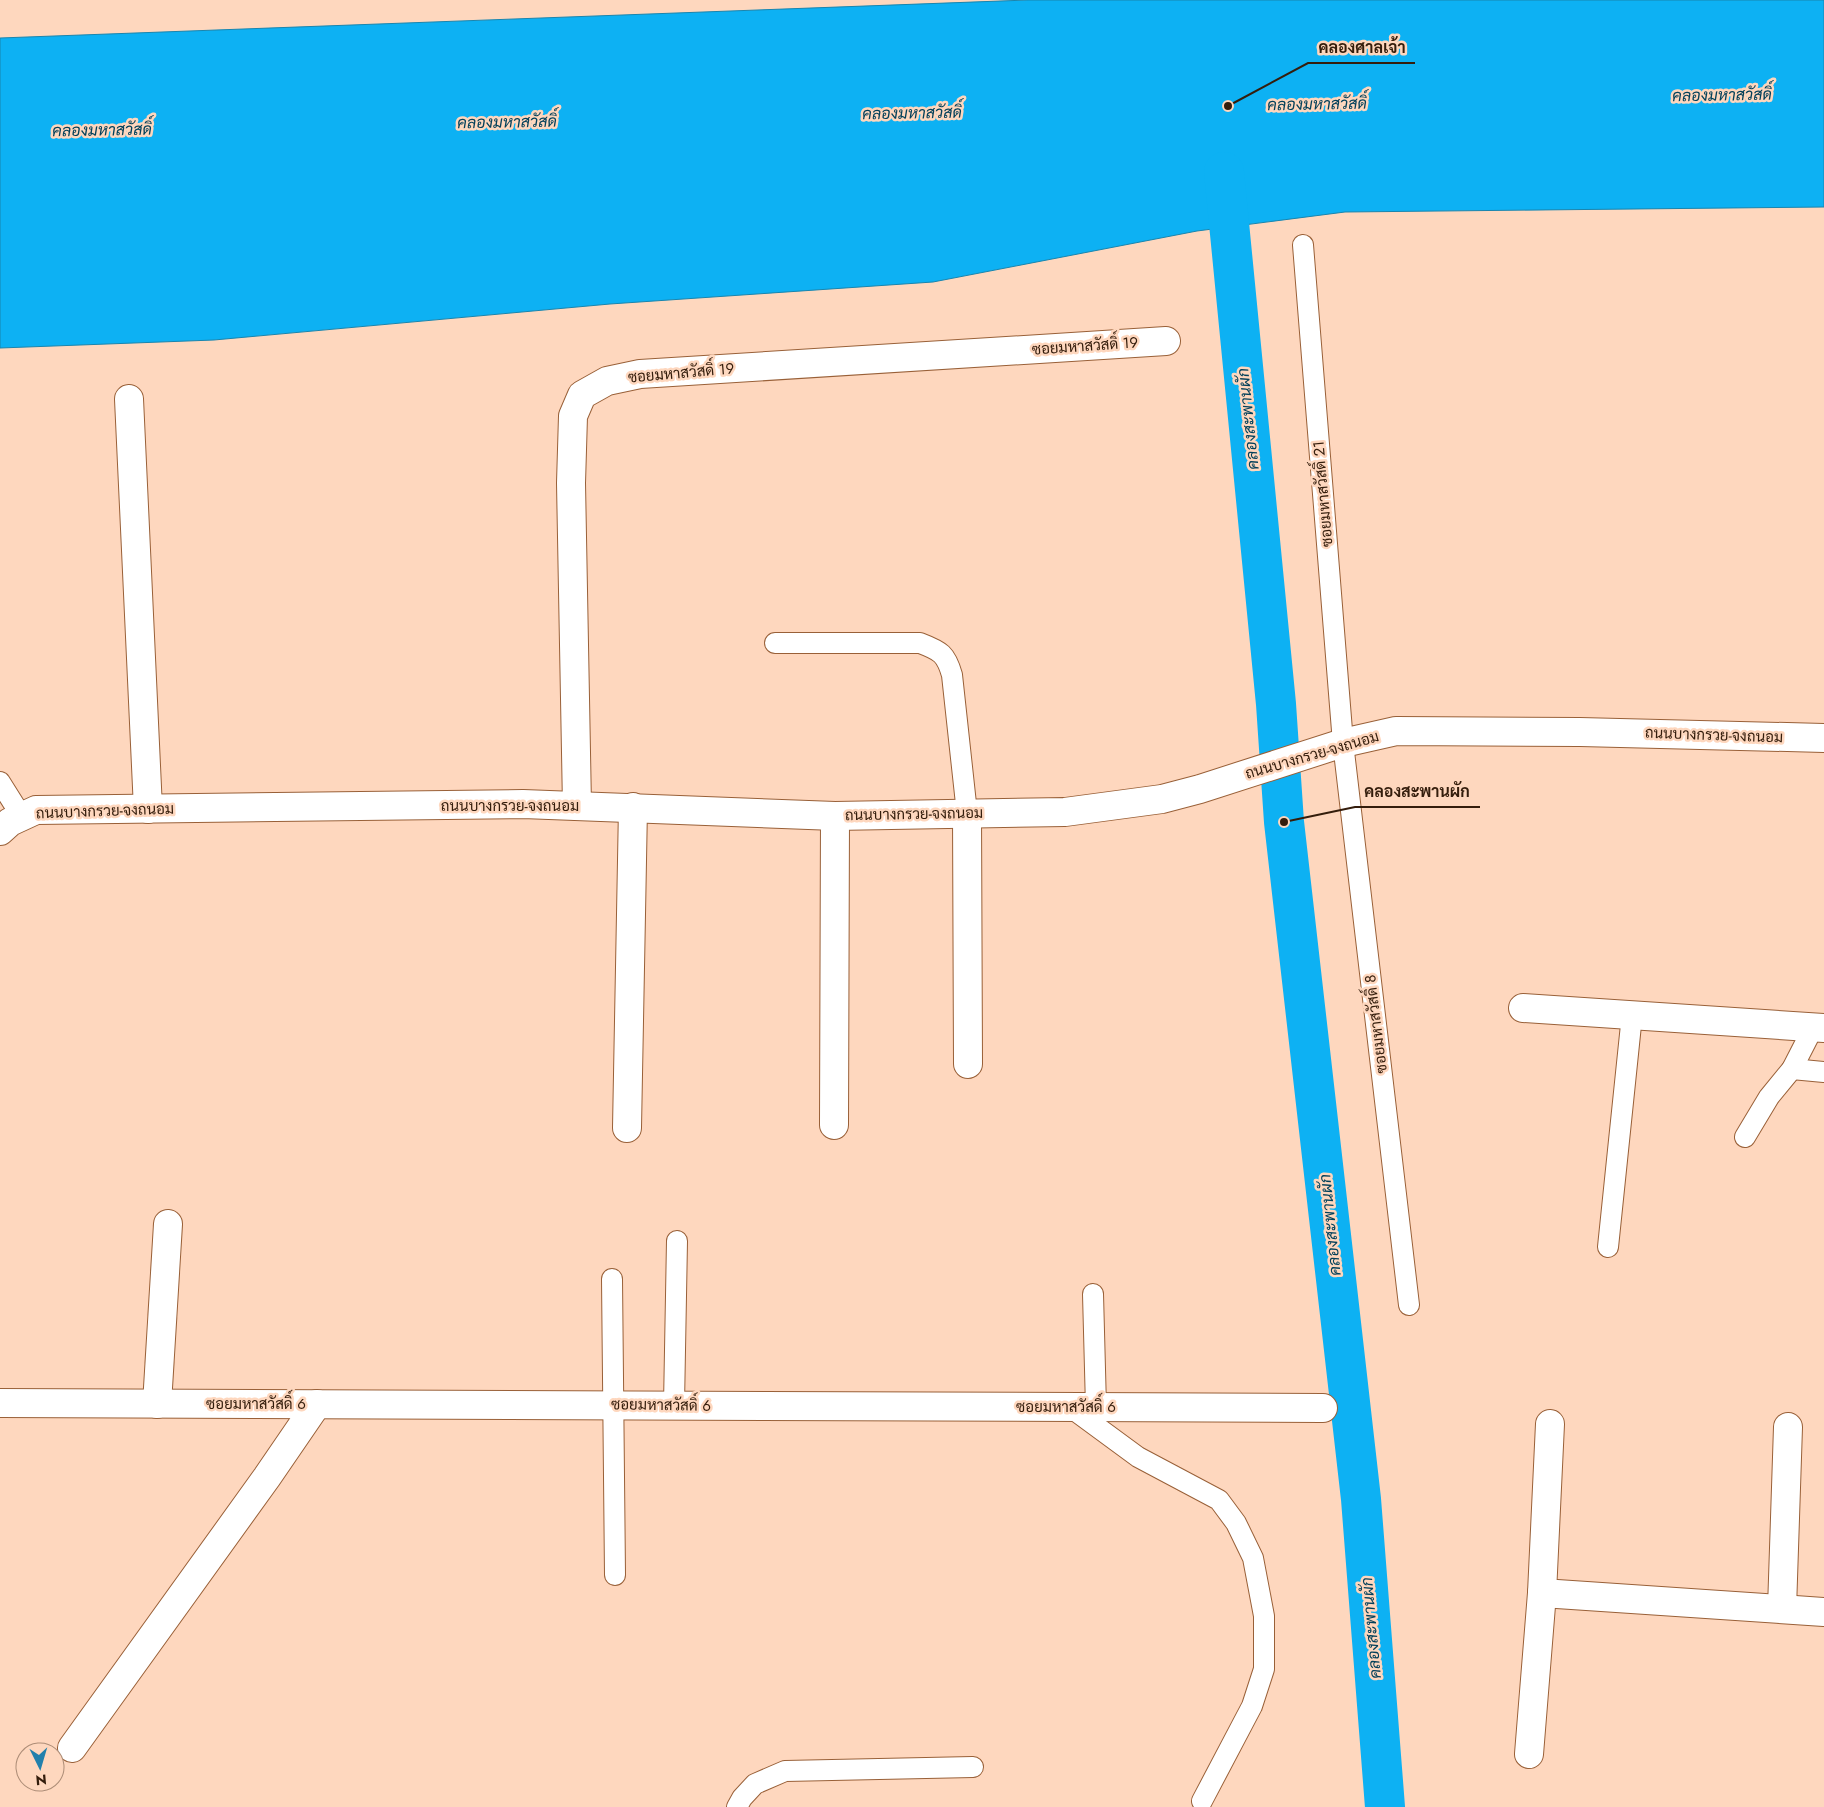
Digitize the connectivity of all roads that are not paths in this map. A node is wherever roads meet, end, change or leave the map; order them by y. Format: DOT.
graph roads {
  1 [pos="1303,245"];
  2 [pos="1166,341"];
  3 [pos="128,399"];
  4 [pos="775,642"];
  5 [pos="1824,738"];
  6 [pos="1343,743"];
  7 [pos="0,782"];
  8 [pos="577,806"];
  9 [pos="633,807"];
  10 [pos="148,809"];
  11 [pos="967,813"];
  12 [pos="836,816"];
  13 [pos="11,824"];
  14 [pos="1523,1008"];
  15 [pos="1632,1015"];
  16 [pos="1818,1028"];
  17 [pos="968,1064"];
  18 [pos="1792,1069"];
  19 [pos="1824,1072"];
  20 [pos="834,1125"];
  21 [pos="627,1128"];
  22 [pos="1746,1137"];
  23 [pos="168,1224"];
  24 [pos="677,1241"];
  25 [pos="1608,1247"];
  26 [pos="612,1279"];
  27 [pos="1093,1294"];
  28 [pos="1409,1305"];
  29 [pos="0,1403"];
  30 [pos="157,1404"];
  31 [pos="317,1404"];
  32 [pos="613,1404"];
  33 [pos="674,1405"];
  34 [pos="1083,1407"];
  35 [pos="1323,1408"];
  36 [pos="1550,1424"];
  37 [pos="1788,1427"];
  38 [pos="614,1575"];
  39 [pos="1542,1593"];
  40 [pos="1782,1609"];
  41 [pos="1824,1612"];
  42 [pos="72,1748"];
  43 [pos="1529,1754"];
  44 [pos="973,1767"];
  45 [pos="1202,1801"];
  46 [pos="737,1807"];
  1 -- 6 [label="lane, ซอยมหาสวัสดิ์ 21"];
  2 -- 8 [label="street, ซอยมหาสวัสดิ์ 19"];
  3 -- 10 [label="street"];
  4 -- 11 [label="lane"];
  5 -- 6 [label="street, ถนนบางกรวย-จงถนอม"];
  6 -- 11 [label="street, ถนนบางกรวย-จงถนอม"];
  6 -- 28 [label="lane, ซอยมหาสวัสดิ์ 8"];
  7 -- 13 [label="lane"];
  8 -- 9 [label="street, ถนนบางกรวย-จงถนอม"];
  8 -- 10 [label="street, ถนนบางกรวย-จงถนอม"];
  9 -- 12 [label="street, ถนนบางกรวย-จงถนอม"];
  9 -- 21 [label="street"];
  10 -- 13 [label="street, ถนนบางกรวย-จงถนอม"];
  11 -- 12 [label="street, ถนนบางกรวย-จงถนอม"];
  11 -- 17 [label="street"];
  12 -- 20 [label="street"];
  14 -- 15 [label="street"];
  15 -- 16 [label="street"];
  15 -- 25 [label="lane"];
  16 -- 18 [label="lane"];
  18 -- 19 [label="lane"];
  18 -- 22 [label="lane"];
  23 -- 30 [label="street"];
  24 -- 33 [label="lane"];
  26 -- 32 [label="lane"];
  27 -- 34 [label="lane"];
  29 -- 30 [label="street, ซอยมหาสวัสดิ์ 6"];
  30 -- 31 [label="street, ซอยมหาสวัสดิ์ 6"];
  31 -- 32 [label="street, ซอยมหาสวัสดิ์ 6"];
  31 -- 42 [label="street"];
  32 -- 33 [label="street, ซอยมหาสวัสดิ์ 6"];
  32 -- 38 [label="lane"];
  33 -- 34 [label="street, ซอยมหาสวัสดิ์ 6"];
  34 -- 35 [label="street, ซอยมหาสวัสดิ์ 6"];
  34 -- 45 [label="lane"];
  36 -- 39 [label="street"];
  37 -- 40 [label="street"];
  39 -- 40 [label="street"];
  39 -- 43 [label="street"];
  40 -- 41 [label="street"];
  44 -- 46 [label="lane"];
}
